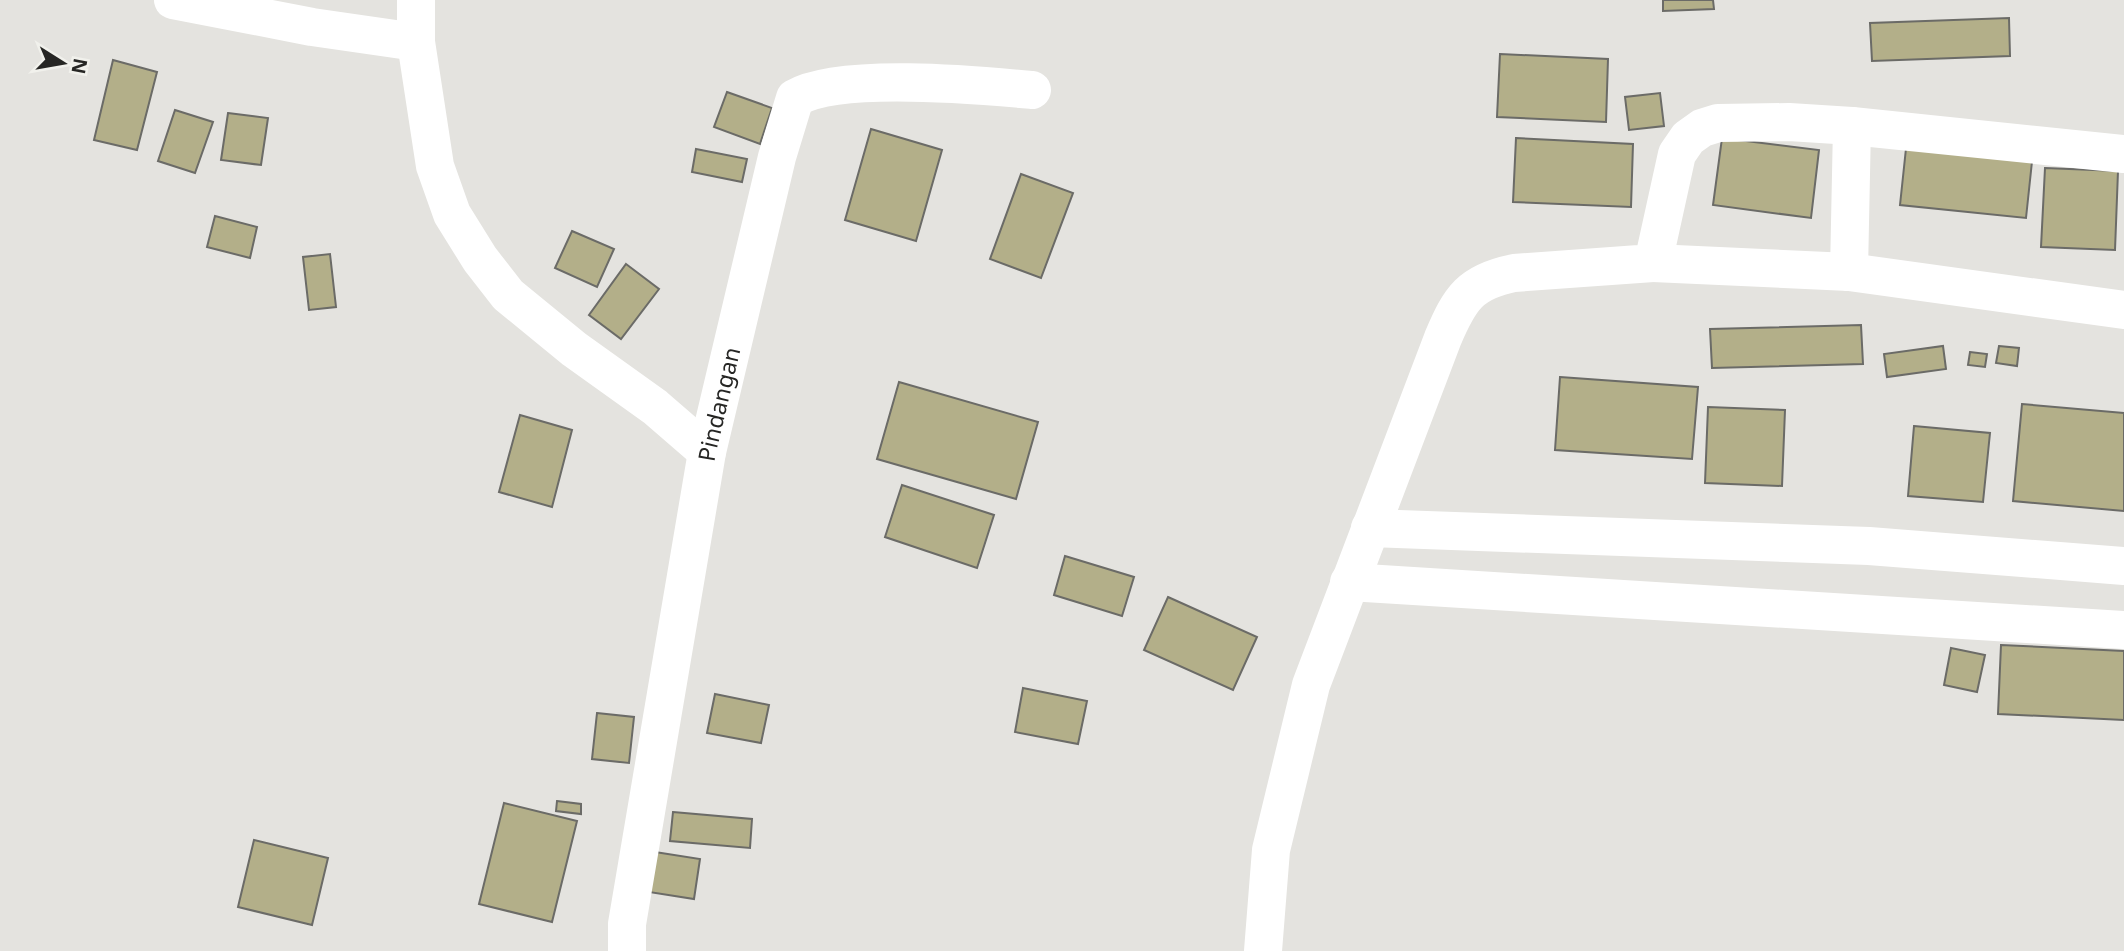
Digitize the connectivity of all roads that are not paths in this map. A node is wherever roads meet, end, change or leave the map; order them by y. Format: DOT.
graph roads {
  1 [pos="173,0"];
  2 [pos="416,0"];
  3 [pos="415,42"];
  4 [pos="1032,90"];
  5 [pos="1852,126"];
  6 [pos="2124,154"];
  7 [pos="1653,263"];
  8 [pos="1849,272"];
  9 [pos="2124,310"];
  10 [pos="707,452"];
  11 [pos="1370,528"];
  12 [pos="2124,566"];
  13 [pos="1349,582"];
  14 [pos="2124,630"];
  15 [pos="627,951"];
  16 [pos="1263,951"];
  1 -- 3 [label="street"];
  2 -- 3 [label="street"];
  3 -- 10 [label="street"];
  4 -- 10 [label="street, Pindangan"];
  5 -- 6 [label="street"];
  5 -- 7 [label="street"];
  5 -- 8 [label="street"];
  7 -- 8 [label="street"];
  7 -- 11 [label="street"];
  8 -- 9 [label="street"];
  10 -- 15 [label="street, Pindangan"];
  11 -- 12 [label="street"];
  11 -- 13 [label="street"];
  13 -- 14 [label="street"];
  13 -- 16 [label="street"];
}
